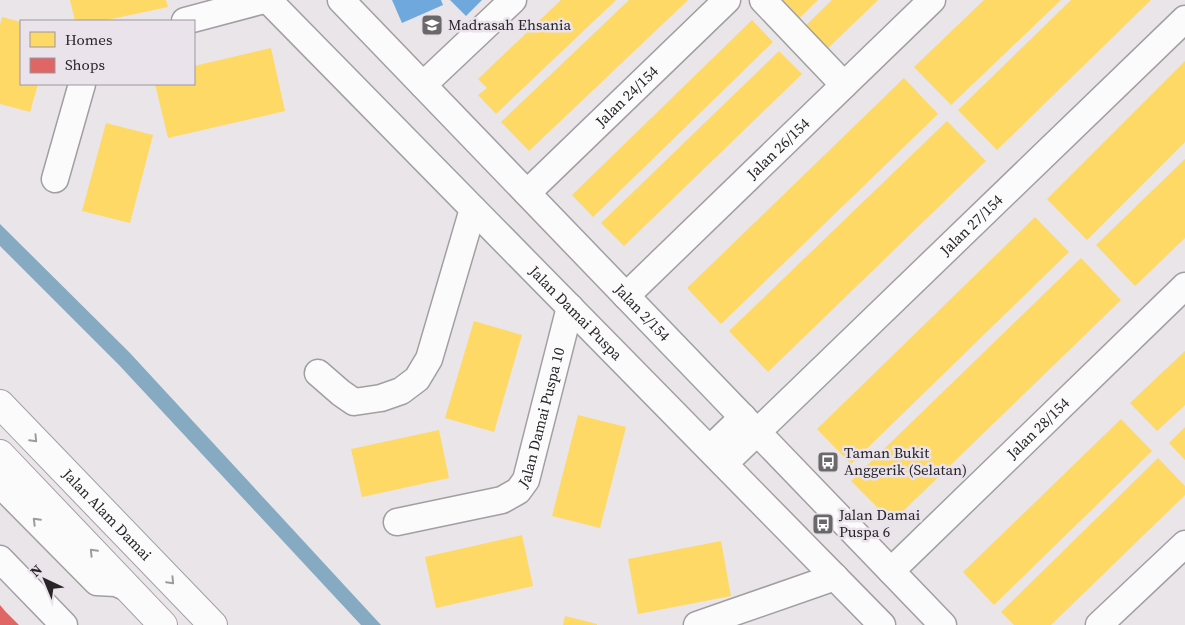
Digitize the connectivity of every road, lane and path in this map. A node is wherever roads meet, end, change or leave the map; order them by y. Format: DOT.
graph roads {
  1 [pos="264,0"];
  2 [pos="268,0"];
  3 [pos="341,0"];
  4 [pos="513,0"];
  5 [pos="727,0"];
  6 [pos="762,0"];
  7 [pos="932,0"];
  8 [pos="1185,19"];
  9 [pos="189,20"];
  10 [pos="82,85"];
  11 [pos="423,85"];
  12 [pos="844,85"];
  13 [pos="55,179"];
  14 [pos="527,193"];
  15 [pos="473,208"];
  16 [pos="1185,286"];
  17 [pos="626,296"];
  18 [pos="570,307"];
  19 [pos="318,373"];
  20 [pos="0,404"];
  21 [pos="750,425"];
  22 [pos="0,454"];
  23 [pos="717,457"];
  24 [pos="0,484"];
  25 [pos="397,522"];
  26 [pos="1185,544"];
  27 [pos="0,559"];
  28 [pos="891,571"];
  29 [pos="835,577"];
  30 [pos="128,588"];
  31 [pos="64,625"];
  32 [pos="163,625"];
  33 [pos="213,625"];
  34 [pos="697,625"];
  35 [pos="882,625"];
  36 [pos="942,625"];
  37 [pos="1100,625"];
  1 -- 9 [label="street"];
  2 -- 15 [label="street, Jalan Damai Puspa"];
  3 -- 11 [label="street, Jalan 2/154"];
  4 -- 11 [label="street"];
  5 -- 14 [label="street, Jalan 24/154"];
  6 -- 12 [label="street"];
  7 -- 12 [label="street, Jalan 26/154"];
  8 -- 21 [label="street, Jalan 27/154"];
  10 -- 13 [label="street"];
  11 -- 14 [label="street, Jalan 2/154"];
  12 -- 17 [label="street, Jalan 26/154"];
  14 -- 17 [label="street, Jalan 2/154"];
  15 -- 18 [label="street, Jalan Damai Puspa"];
  15 -- 19 [label="street"];
  16 -- 28 [label="street, Jalan 28/154"];
  17 -- 21 [label="street, Jalan 2/154"];
  18 -- 23 [label="street, Jalan Damai Puspa"];
  18 -- 25 [label="street, Jalan Damai Puspa 10"];
  20 -- 33 [label="main road, Jalan Alam Damai, one-way"];
  21 -- 23 [label="street, Jalan 27/154"];
  21 -- 28 [label="street, Jalan 2/154"];
  30 -- 22 [label="main road, one-way"];
  23 -- 29 [label="street, Jalan Damai Puspa"];
  30 -- 24 [label="street, one-way"];
  26 -- 37 [label="street"];
  27 -- 31 [label="street"];
  28 -- 36 [label="street, Jalan 2/154"];
  29 -- 34 [label="street"];
  29 -- 35 [label="street, Jalan Damai Puspa"];
  30 -- 32 [label="main road"];
}
